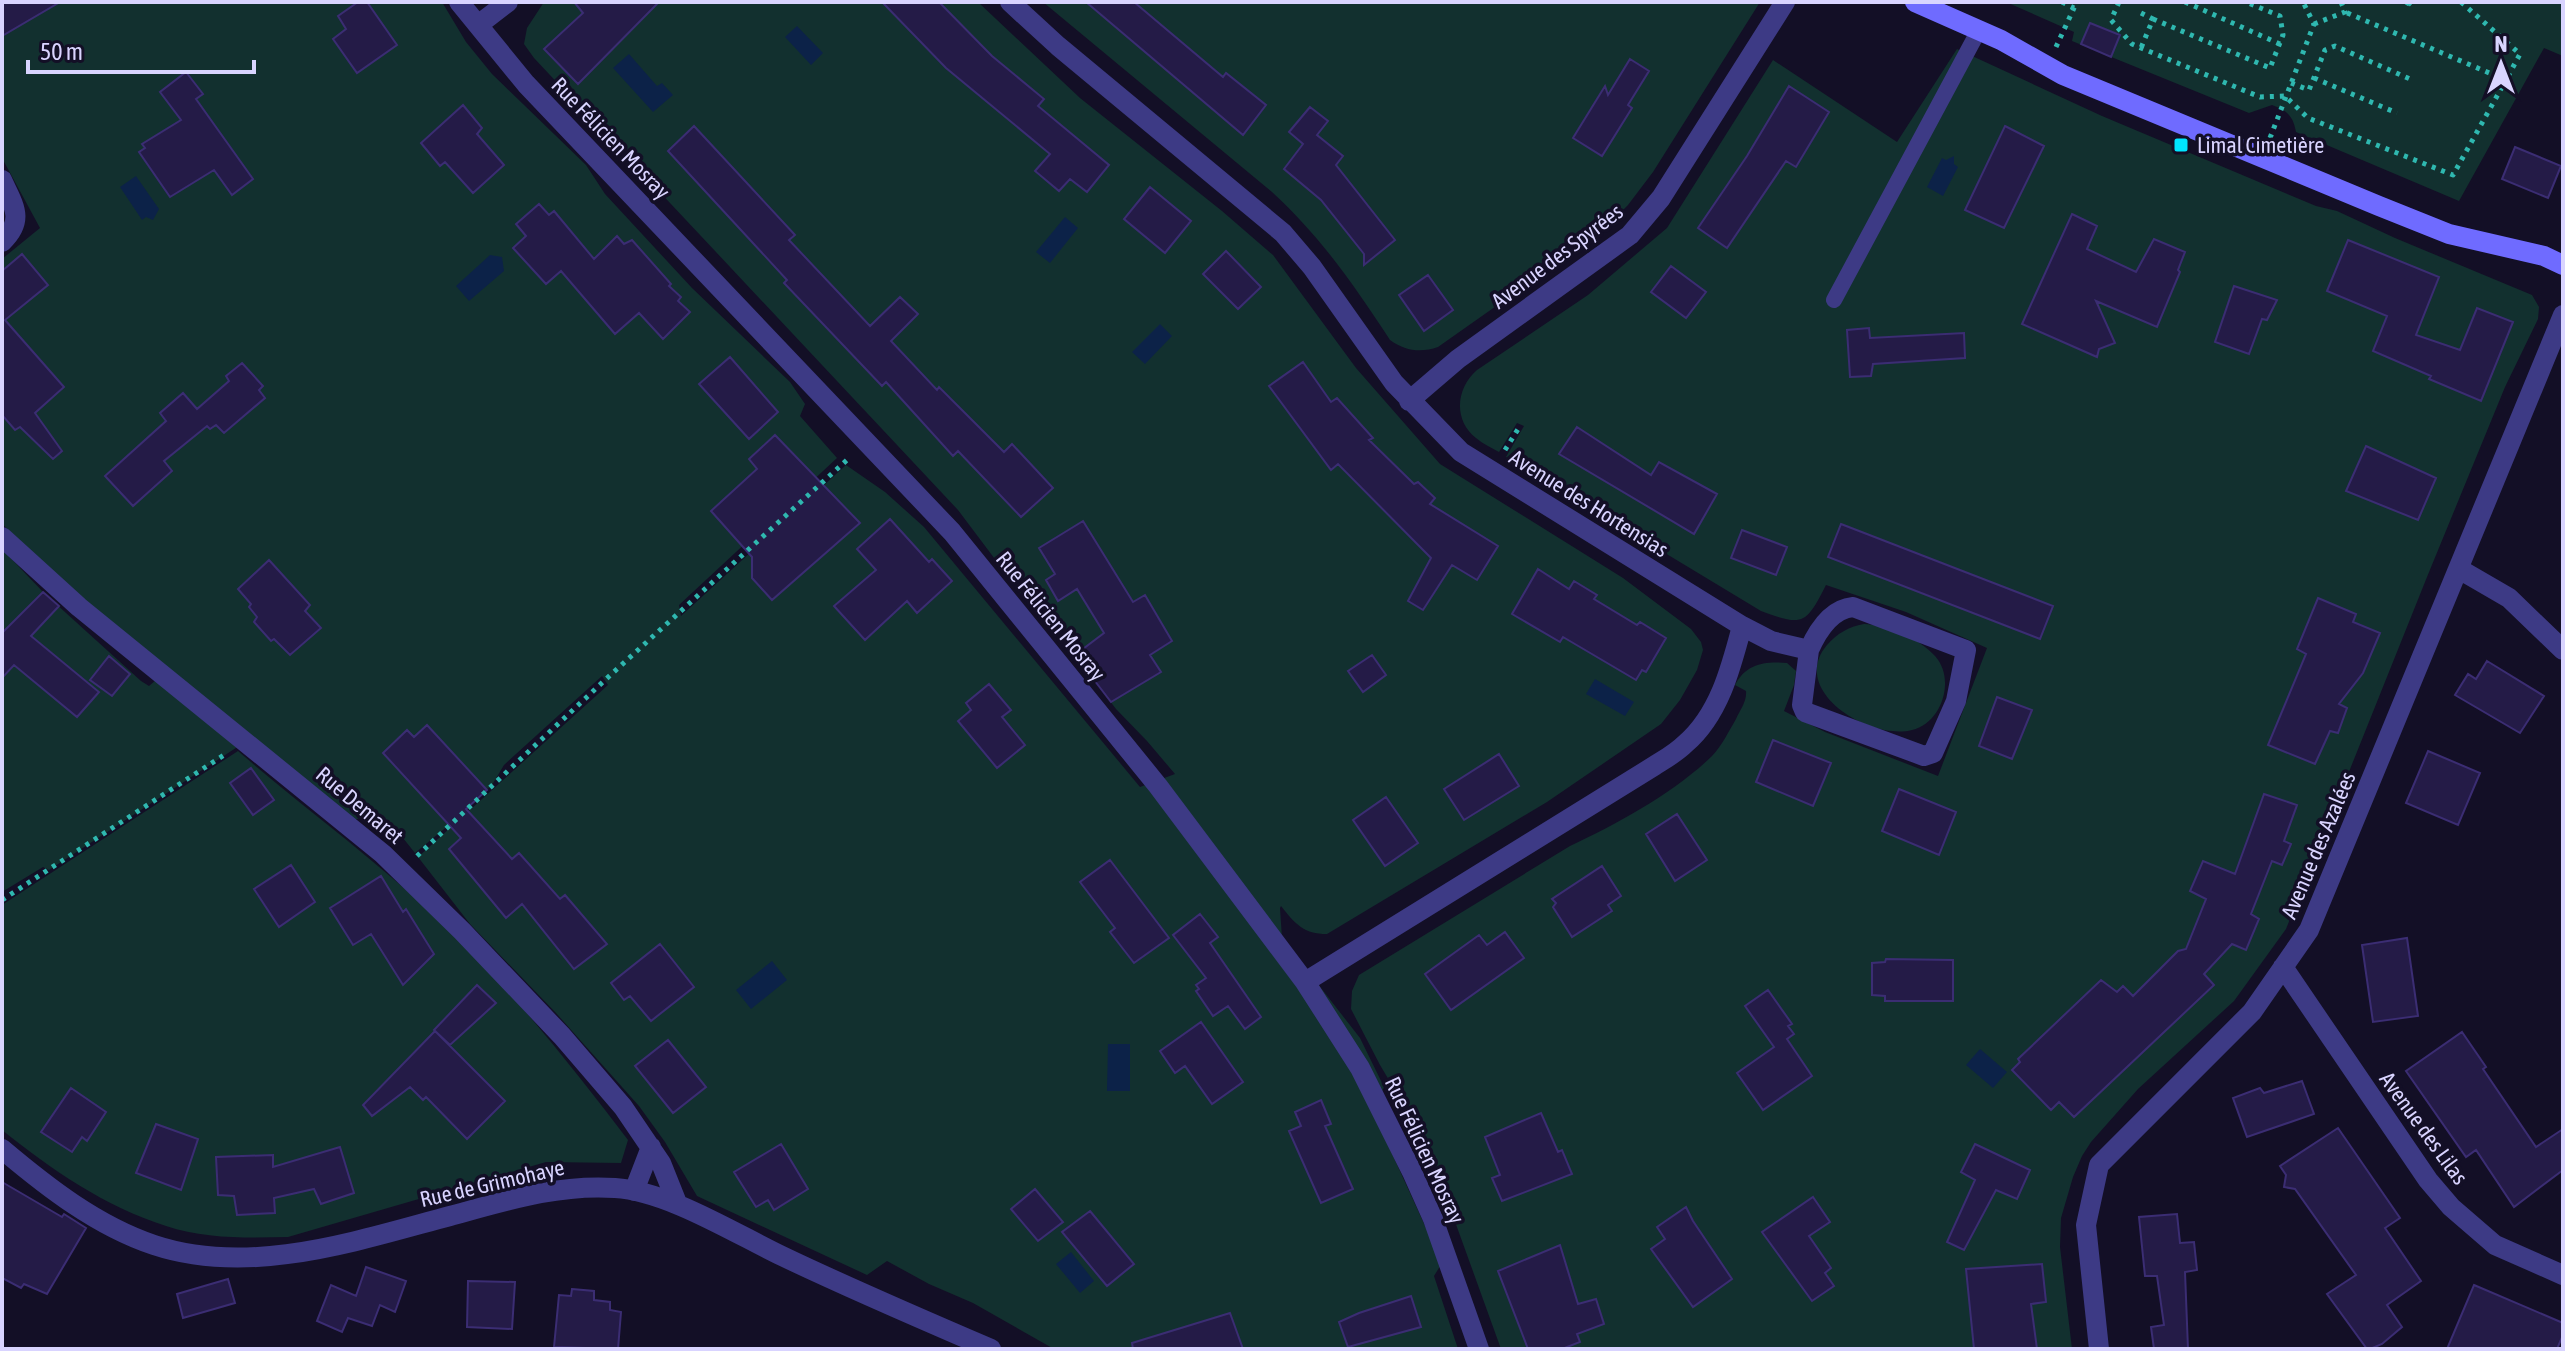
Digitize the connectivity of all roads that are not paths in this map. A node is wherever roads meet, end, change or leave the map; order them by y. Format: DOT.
graph roads {
  1 [pos="459,2"];
  2 [pos="508,2"];
  3 [pos="1010,2"];
  4 [pos="1785,2"];
  5 [pos="1915,2"];
  6 [pos="478,25"];
  7 [pos="1979,30"];
  8 [pos="2,180"];
  9 [pos="2,242"];
  10 [pos="2563,265"];
  11 [pos="1834,300"];
  12 [pos="2563,316"];
  13 [pos="1409,401"];
  14 [pos="2,537"];
  15 [pos="2459,569"];
  16 [pos="1742,626"];
  17 [pos="1809,650"];
  18 [pos="2563,650"];
  19 [pos="2283,967"];
  20 [pos="1305,982"];
  21 [pos="651,1147"];
  22 [pos="2,1149"];
  23 [pos="634,1191"];
  24 [pos="677,1203"];
  25 [pos="2563,1275"];
  26 [pos="991,1349"];
  27 [pos="1479,1349"];
  28 [pos="2099,1349"];
  1 -- 6 [label="street, Rue Félicien Mosray"];
  2 -- 6 [label="street"];
  3 -- 13 [label="street, Avenue des Hortensias"];
  4 -- 13 [label="street, Avenue des Spyrées"];
  5 -- 7 [label="street"];
  6 -- 20 [label="street, Rue Félicien Mosray"];
  7 -- 10 [label="street"];
  7 -- 11 [label="lane"];
  8 -- 9 [label="street"];
  12 -- 15 [label="street, Avenue des Azalées"];
  13 -- 16 [label="street, Avenue des Hortensias"];
  14 -- 21 [label="street, Rue Demaret"];
  15 -- 18 [label="street"];
  15 -- 19 [label="street, Avenue des Azalées"];
  16 -- 17 [label="street, Avenue des Hortensias"];
  16 -- 20 [label="street"];
  17 -- 17 [label="street"];
  19 -- 25 [label="street, Avenue des Lilas"];
  19 -- 28 [label="street, Avenue des Azalées"];
  20 -- 27 [label="street, Rue Félicien Mosray"];
  21 -- 23 [label="street"];
  21 -- 24 [label="street, Rue Demaret"];
  22 -- 23 [label="street, Rue de Grimohaye"];
  23 -- 24 [label="street, Rue de Grimohaye"];
  24 -- 26 [label="street, Rue de Grimohaye"];
}
